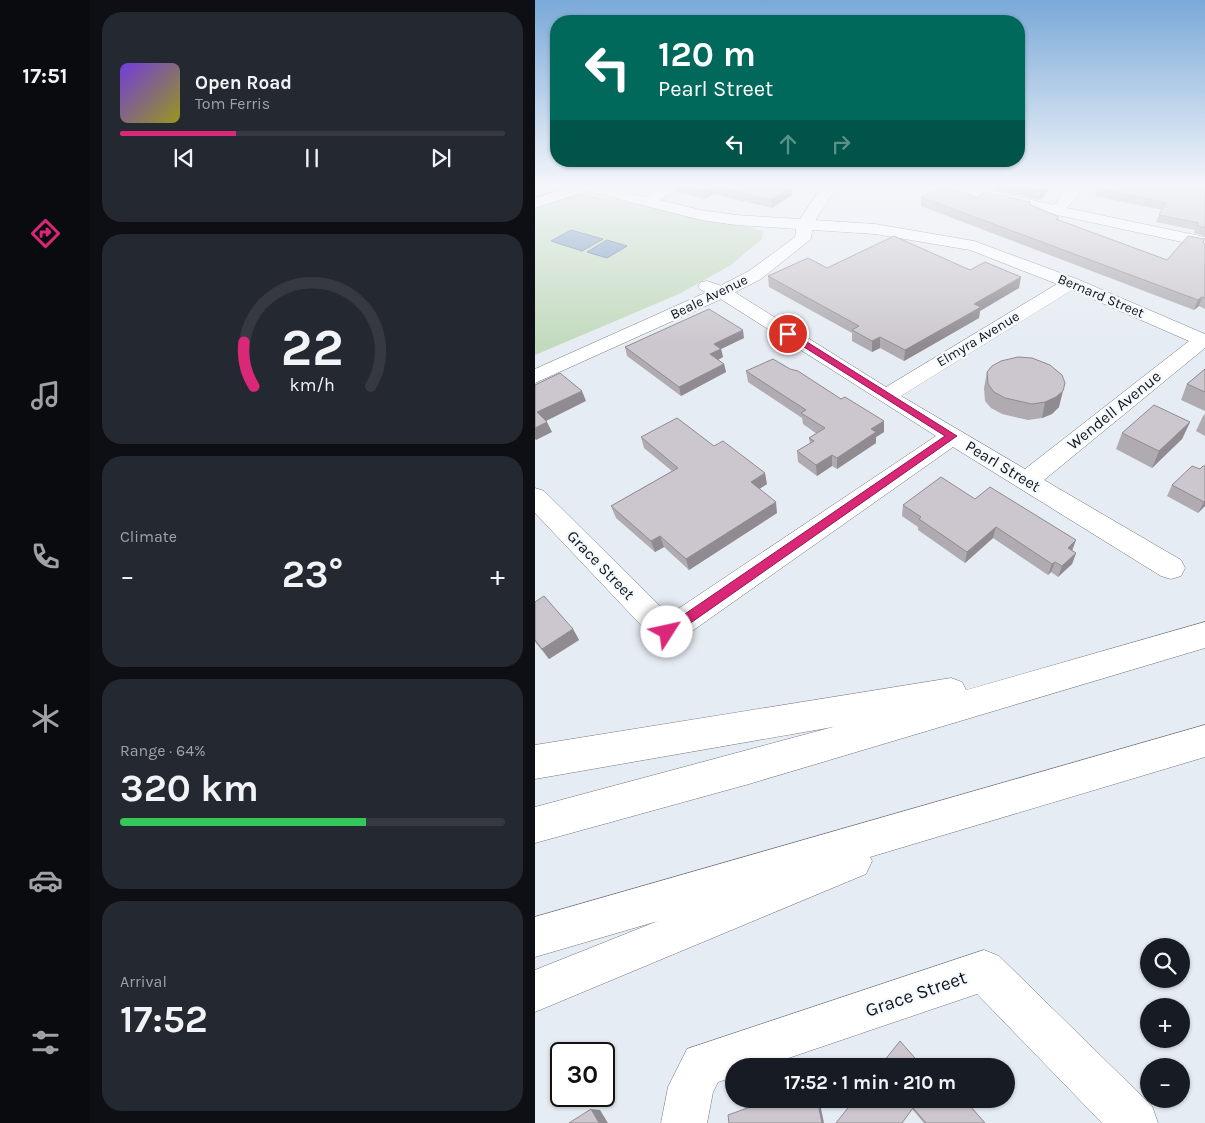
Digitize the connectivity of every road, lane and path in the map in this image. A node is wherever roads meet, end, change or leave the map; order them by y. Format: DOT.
graph roads {
  1 [pos="803,238"];
  2 [pos="934,238"];
  3 [pos="1188,238"];
  4 [pos="1205,242"];
  5 [pos="1071,283"];
  6 [pos="715,289"];
  7 [pos="1204,340"];
  8 [pos="535,362"];
  9 [pos="535,377"];
  10 [pos="886,396"];
  11 [pos="952,436"];
  12 [pos="1026,481"];
  13 [pos="535,498"];
  14 [pos="1171,568"];
  15 [pos="1205,635"];
  16 [pos="1074,672"];
  17 [pos="1205,741"];
  18 [pos="535,762"];
  19 [pos="987,806"];
  20 [pos="535,824"];
  21 [pos="535,937"];
  22 [pos="535,991"];
  23 [pos="684,1123"];
  24 [pos="1135,1123"];
  1 -- 6 [label="main road, Beale Avenue"];
  2 -- 5 [label="main road, Bernard Street"];
  3 -- 4 [label="main road"];
  5 -- 7 [label="main road, Bernard Street"];
  5 -- 10 [label="main road, Elmyra Avenue"];
  6 -- 8 [label="main road, Beale Avenue"];
  6 -- 9 [label="main road, Beale Avenue"];
  6 -- 10 [label="main road, Pearl Street"];
  7 -- 12 [label="main road, Wendell Avenue"];
  10 -- 11 [label="main road, Pearl Street"];
  11 -- 12 [label="main road, Pearl Street"];
  11 -- 13 [label="main road, Grace Street"];
  12 -- 14 [label="main road, Pearl Street"];
  15 -- 16 [label="main road"];
  16 -- 18 [label="main road"];
  16 -- 20 [label="main road"];
  17 -- 19 [label="main road"];
  19 -- 21 [label="main road"];
  19 -- 22 [label="main road"];
  23 -- 24 [label="main road, Grace Street"];
}
